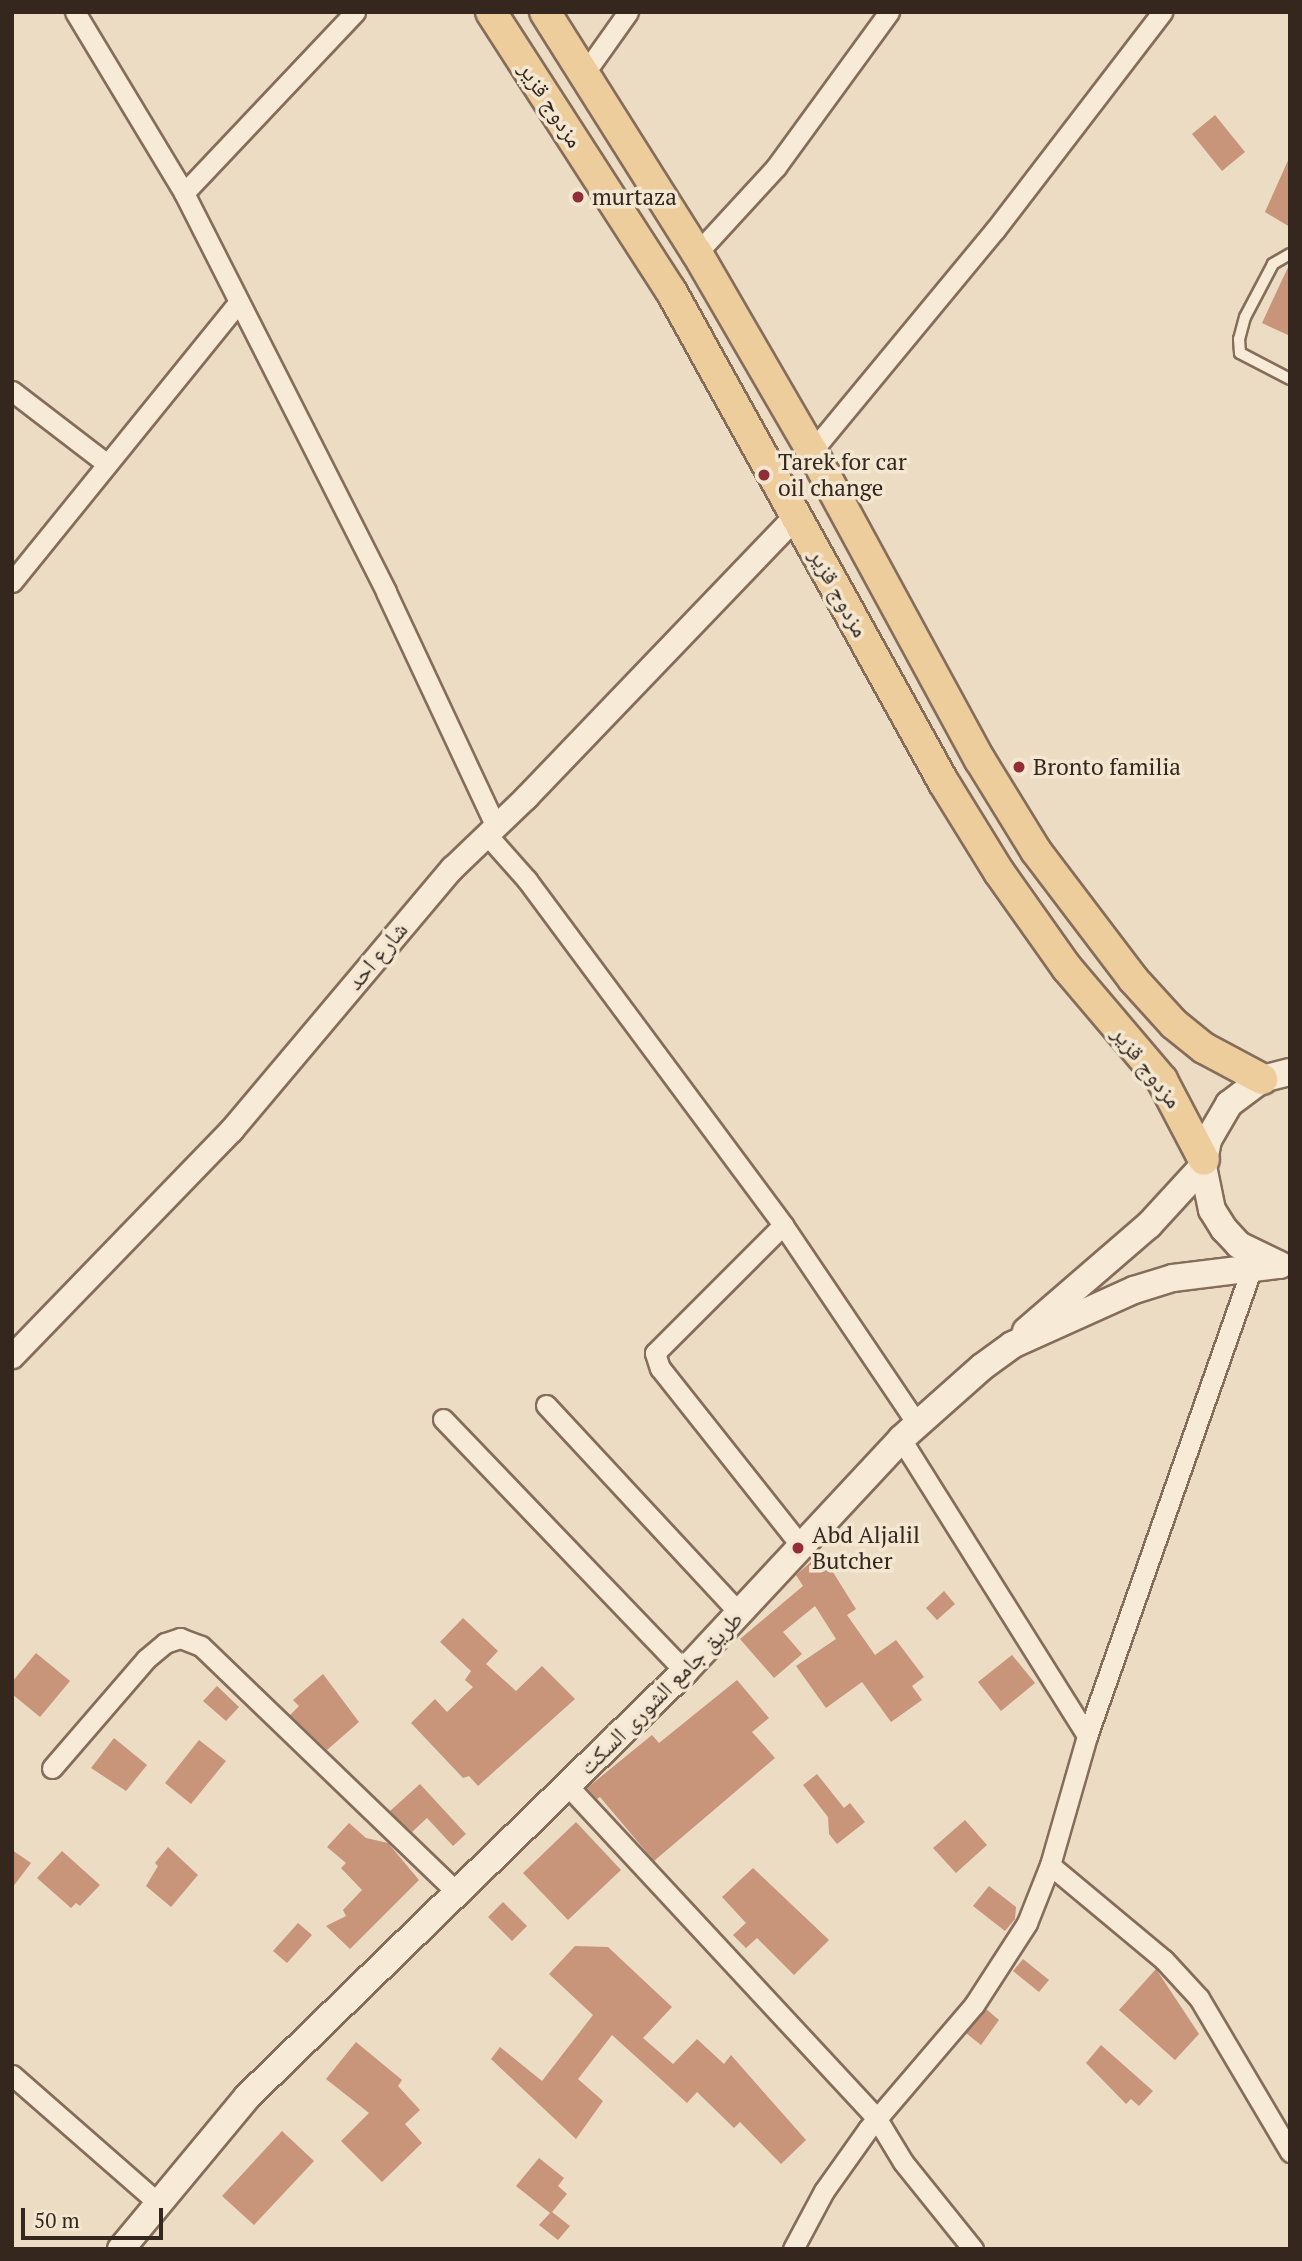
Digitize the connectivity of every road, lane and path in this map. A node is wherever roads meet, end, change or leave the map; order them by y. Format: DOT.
graph roads {
  1 [pos="75,12"];
  2 [pos="355,12"];
  3 [pos="491,12"];
  4 [pos="545,12"];
  5 [pos="628,12"];
  6 [pos="889,12"];
  7 [pos="1162,12"];
  8 [pos="584,74"];
  9 [pos="184,193"];
  10 [pos="698,253"];
  11 [pos="1290,254"];
  12 [pos="238,303"];
  13 [pos="1290,379"];
  14 [pos="12,391"];
  15 [pos="781,397"];
  16 [pos="745,419"];
  17 [pos="812,452"];
  18 [pos="107,464"];
  19 [pos="796,515"];
  20 [pos="12,582"];
  21 [pos="492,832"];
  22 [pos="1279,1070"];
  23 [pos="1203,1163"];
  24 [pos="783,1225"];
  25 [pos="1284,1265"];
  26 [pos="1251,1270"];
  27 [pos="1012,1345"];
  28 [pos="12,1356"];
  29 [pos="546,1405"];
  30 [pos="443,1419"];
  31 [pos="909,1432"];
  32 [pos="802,1547"];
  33 [pos="740,1614"];
  34 [pos="685,1671"];
  35 [pos="1087,1736"];
  36 [pos="52,1768"];
  37 [pos="568,1786"];
  38 [pos="1050,1865"];
  39 [pos="459,1894"];
  40 [pos="12,2076"];
  41 [pos="877,2119"];
  42 [pos="1290,2152"];
  43 [pos="157,2202"];
  44 [pos="121,2249"];
  45 [pos="793,2249"];
  46 [pos="973,2249"];
  1 -- 9 [label="street"];
  2 -- 9 [label="street"];
  3 -- 16 [label="main road, مزدوج قزير"];
  4 -- 8 [label="main road, مزدوج قزير"];
  5 -- 8 [label="street"];
  6 -- 10 [label="street"];
  7 -- 17 [label="street"];
  8 -- 10 [label="main road, مزدوج قزير"];
  9 -- 12 [label="street"];
  10 -- 15 [label="main road, مزدوج قزير"];
  11 -- 13 [label="lane"];
  12 -- 18 [label="street"];
  12 -- 21 [label="street"];
  14 -- 18 [label="street"];
  15 -- 16 [label="main road"];
  15 -- 17 [label="main road, مزدوج قزير"];
  16 -- 19 [label="main road, مزدوج قزير"];
  17 -- 22 [label="main road, مزدوج قزير"];
  18 -- 20 [label="street"];
  19 -- 21 [label="street, شارع احد"];
  19 -- 23 [label="main road, مزدوج قزير"];
  21 -- 24 [label="street"];
  21 -- 28 [label="street, شارع احد"];
  22 -- 23 [label="main road"];
  23 -- 25 [label="main road"];
  23 -- 27 [label="main road"];
  24 -- 31 [label="street"];
  24 -- 32 [label="street"];
  25 -- 26 [label="main road, طريق جامع الشورى السكت"];
  26 -- 27 [label="main road, طريق جامع الشورى السكت"];
  26 -- 35 [label="street"];
  27 -- 31 [label="main road, طريق جامع الشورى السكت"];
  29 -- 33 [label="street"];
  30 -- 34 [label="street"];
  31 -- 32 [label="main road, طريق جامع الشورى السكت"];
  31 -- 35 [label="street"];
  32 -- 33 [label="main road, طريق جامع الشورى السكت"];
  33 -- 34 [label="main road, طريق جامع الشورى السكت"];
  34 -- 37 [label="main road, طريق جامع الشورى السكت"];
  35 -- 38 [label="street"];
  36 -- 39 [label="street"];
  37 -- 39 [label="main road, طريق جامع الشورى السكت"];
  37 -- 41 [label="street"];
  38 -- 41 [label="street"];
  38 -- 42 [label="street"];
  39 -- 43 [label="main road, طريق جامع الشورى السكت"];
  40 -- 43 [label="street"];
  41 -- 45 [label="street"];
  41 -- 46 [label="street"];
  43 -- 44 [label="main road, طريق جامع الشورى السكت"];
}
